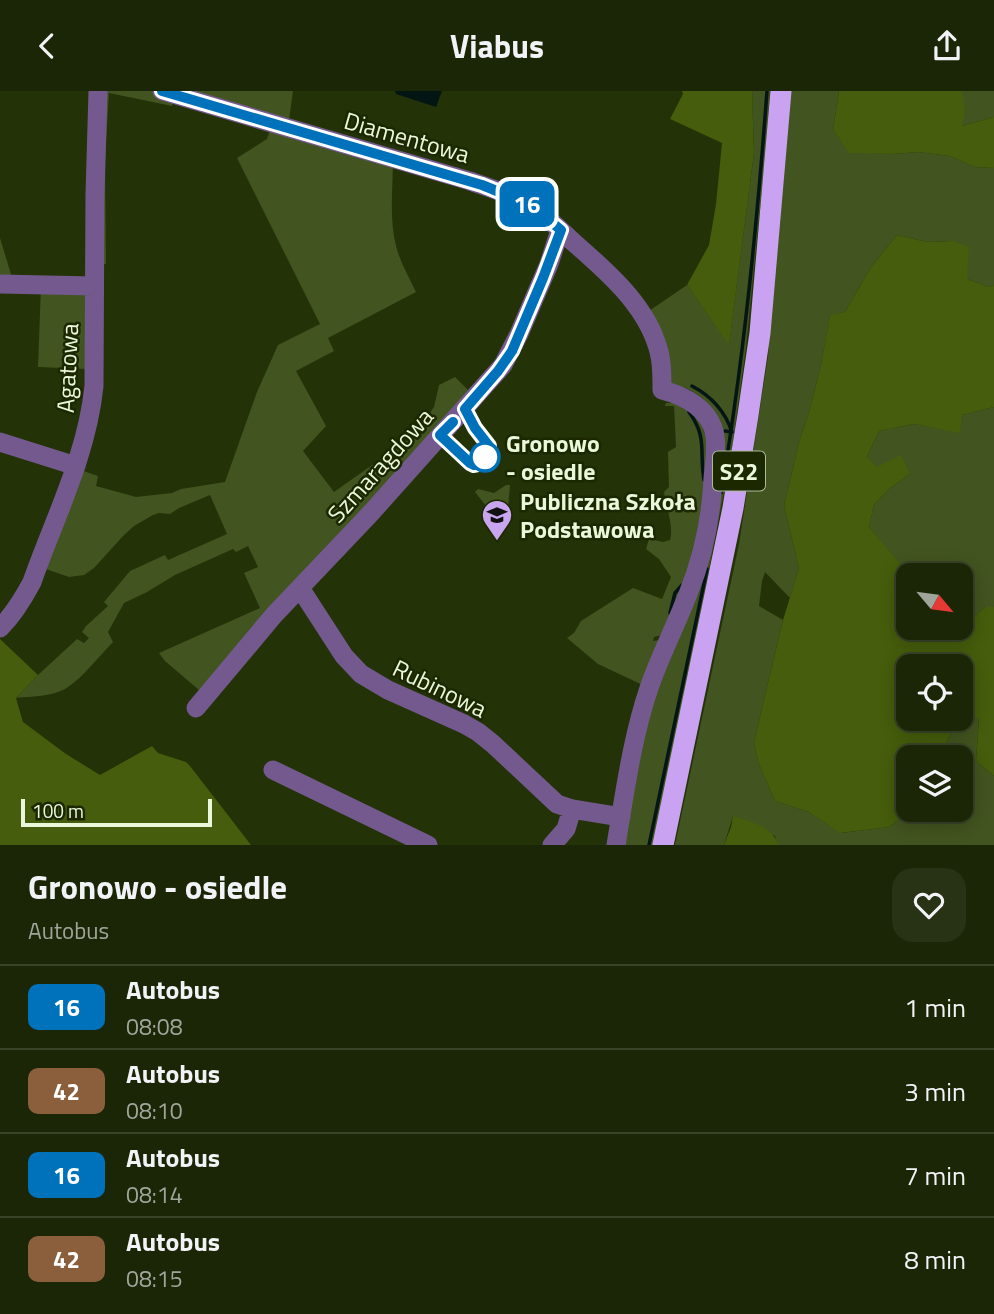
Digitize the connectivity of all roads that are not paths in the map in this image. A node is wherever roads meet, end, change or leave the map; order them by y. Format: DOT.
graph roads {
  1 [pos="98,91"];
  2 [pos="162,91"];
  3 [pos="781,91"];
  4 [pos="561,230"];
  5 [pos="0,284"];
  6 [pos="94,286"];
  7 [pos="0,442"];
  8 [pos="76,465"];
  9 [pos="300,587"];
  10 [pos="0,628"];
  11 [pos="196,708"];
  12 [pos="273,770"];
  13 [pos="572,809"];
  14 [pos="621,817"];
  15 [pos="428,845"];
  16 [pos="552,845"];
  17 [pos="616,845"];
  18 [pos="663,845"];
  1 -- 6 [label="street, Agatowa"];
  2 -- 4 [label="street, Diamentowa"];
  3 -- 18 [label="highway, S22"];
  4 -- 9 [label="street, Szmaragdowa"];
  4 -- 14 [label="street, Diamentowa"];
  5 -- 6 [label="street"];
  6 -- 8 [label="street, Agatowa"];
  7 -- 8 [label="street"];
  8 -- 10 [label="street, Agatowa"];
  9 -- 11 [label="street, Szmaragdowa"];
  9 -- 13 [label="street, Rubinowa"];
  12 -- 15 [label="street"];
  13 -- 14 [label="street, Rubinowa"];
  13 -- 16 [label="street"];
  14 -- 17 [label="street"];
}
